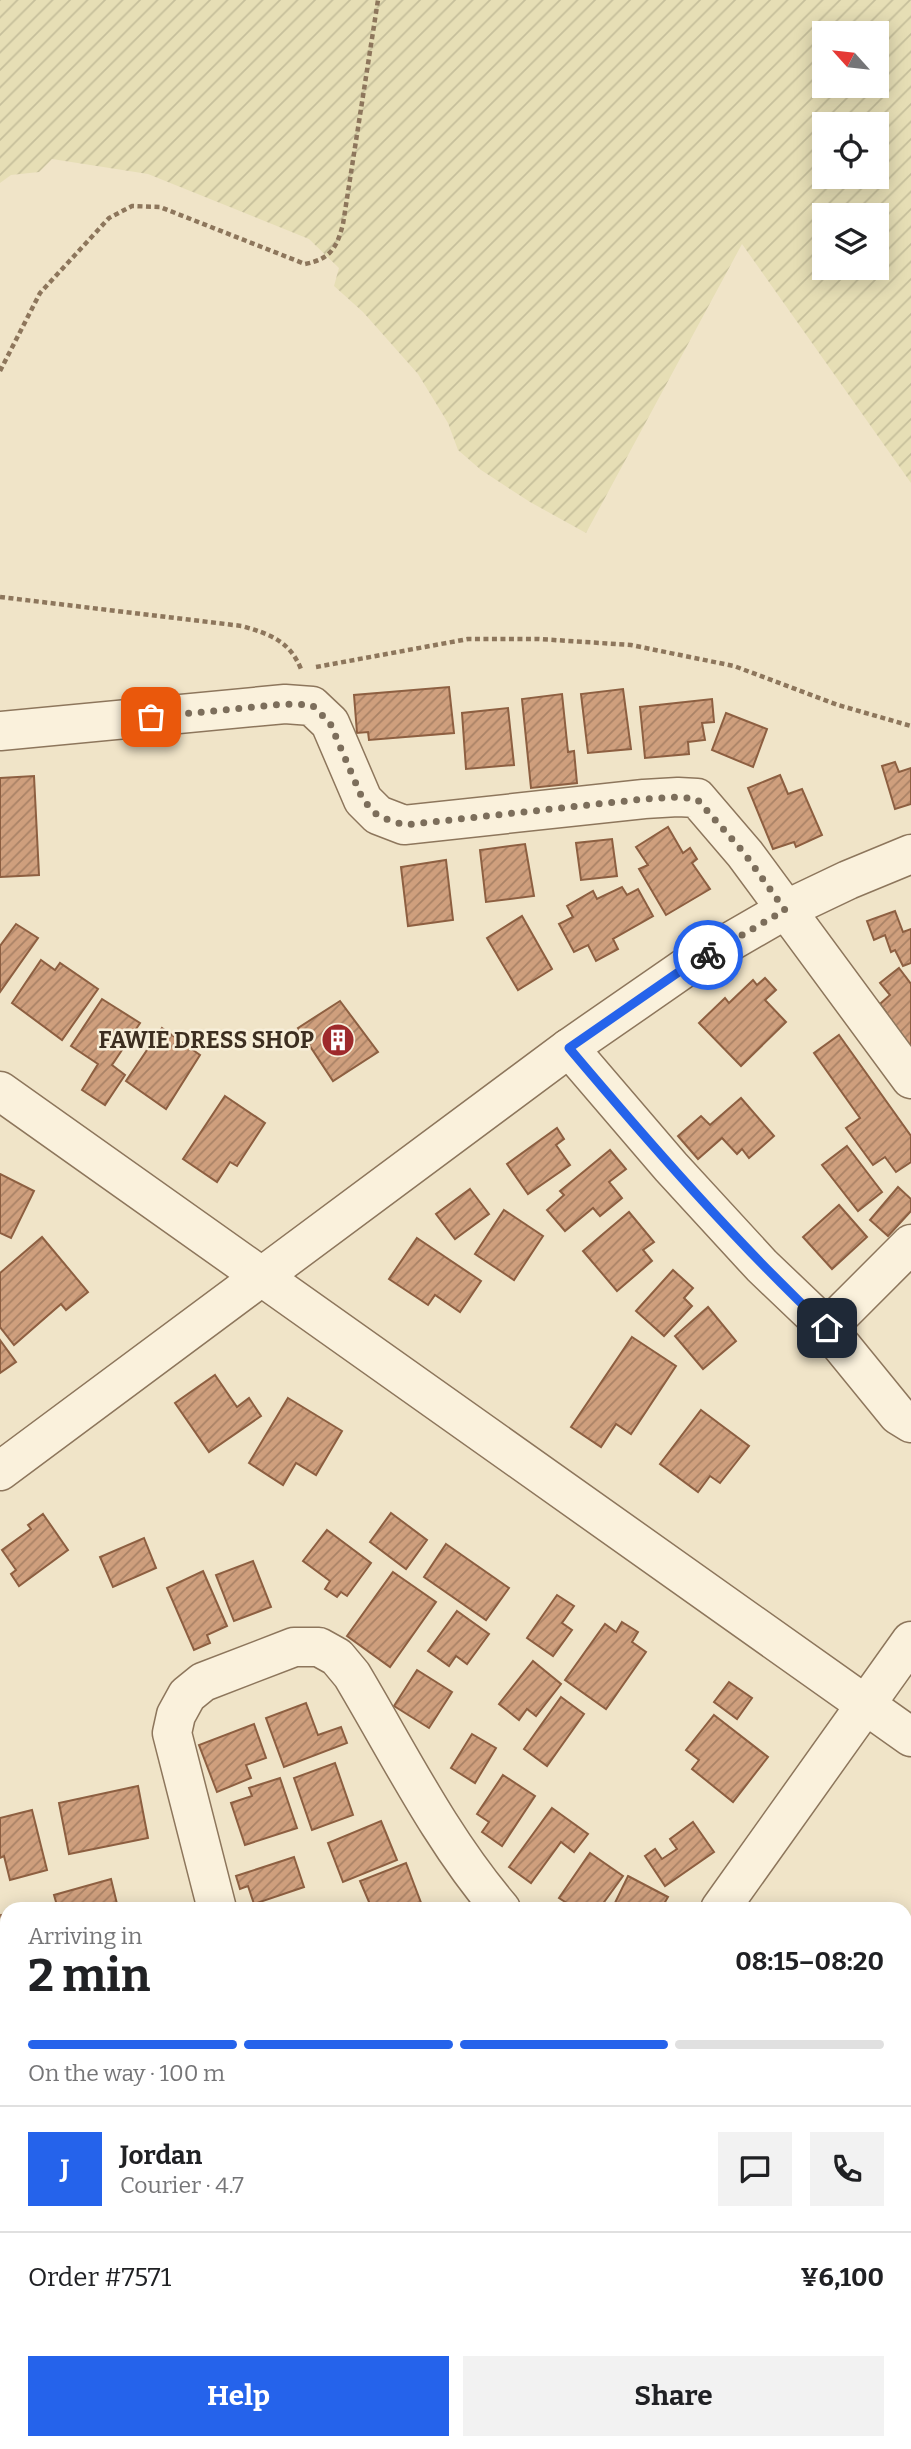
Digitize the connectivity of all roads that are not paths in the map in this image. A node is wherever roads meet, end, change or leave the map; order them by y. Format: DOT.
graph roads {
  1 [pos="0,731"];
  2 [pos="911,854"];
  3 [pos="785,910"];
  4 [pos="569,1048"];
  5 [pos="911,1079"];
  6 [pos="0,1091"];
  7 [pos="911,1244"];
  8 [pos="260,1277"];
  9 [pos="827,1328"];
  10 [pos="911,1423"];
  11 [pos="0,1471"];
  12 [pos="911,1641"];
  13 [pos="867,1705"];
  14 [pos="911,1737"];
  15 [pos="215,1902"];
  16 [pos="495,1902"];
  17 [pos="725,1902"];
  1 -- 3 [label="street"];
  2 -- 3 [label="street"];
  3 -- 4 [label="street"];
  3 -- 5 [label="street"];
  4 -- 8 [label="street"];
  4 -- 9 [label="street"];
  6 -- 8 [label="street"];
  7 -- 9 [label="street"];
  8 -- 11 [label="street"];
  8 -- 13 [label="street"];
  9 -- 10 [label="street"];
  12 -- 13 [label="street"];
  13 -- 14 [label="street"];
  13 -- 17 [label="street"];
  15 -- 16 [label="street"];
}
